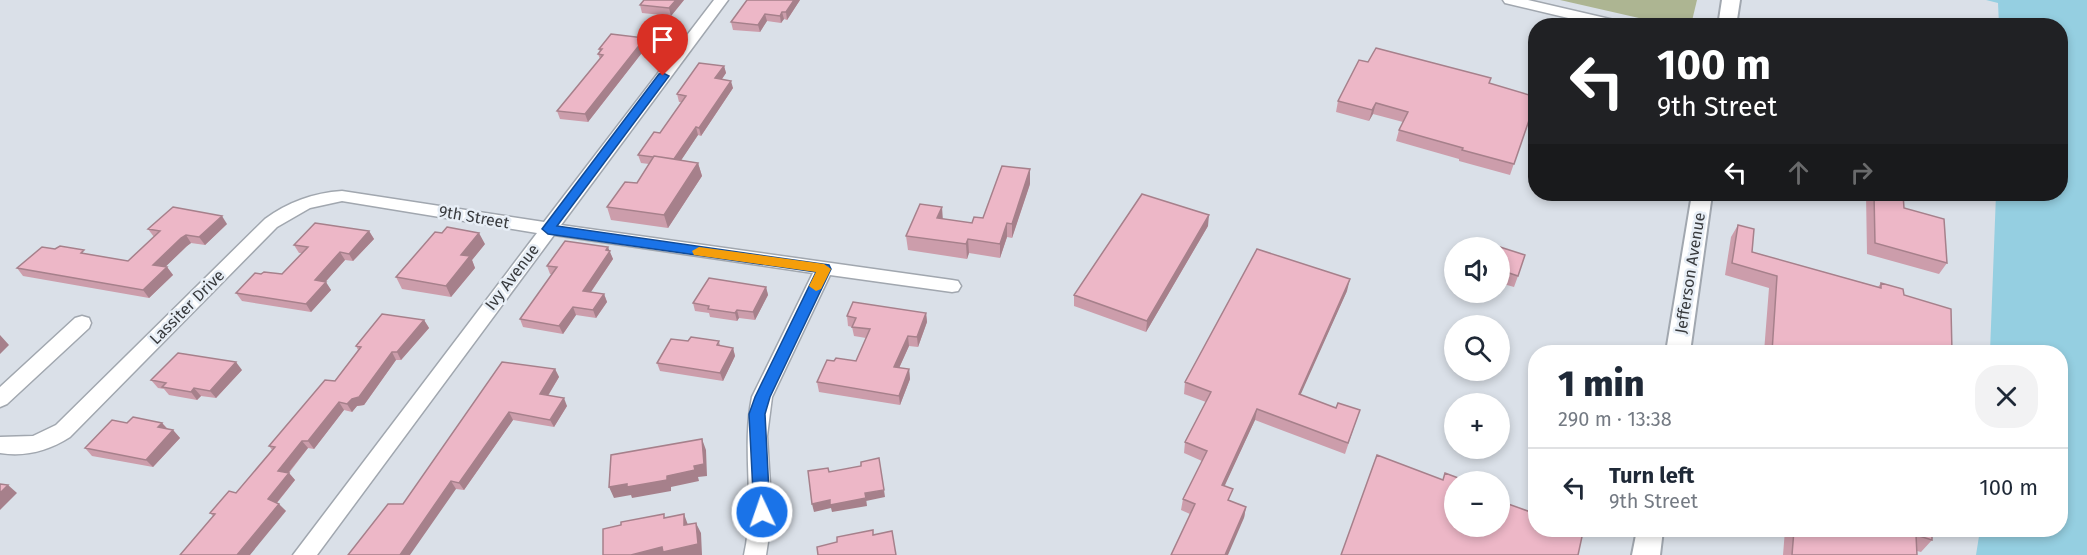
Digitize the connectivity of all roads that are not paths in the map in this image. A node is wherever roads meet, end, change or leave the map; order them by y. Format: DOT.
graph roads {
  1 [pos="721,0"];
  2 [pos="1510,0"];
  3 [pos="1731,0"];
  4 [pos="1588,18"];
  5 [pos="1728,18"];
  6 [pos="1701,201"];
  7 [pos="387,203"];
  8 [pos="548,229"];
  9 [pos="824,269"];
  10 [pos="952,286"];
  11 [pos="82,323"];
  12 [pos="1679,345"];
  13 [pos="0,399"];
  14 [pos="0,445"];
  15 [pos="1649,537"];
  16 [pos="304,555"];
  17 [pos="755,555"];
  18 [pos="1646,555"];
  1 -- 8 [label="street, Ivy Avenue"];
  2 -- 4 [label="street"];
  3 -- 5 [label="street"];
  6 -- 12 [label="street, Jefferson Avenue"];
  7 -- 8 [label="street, 9th Street"];
  7 -- 14 [label="street, Lassiter Drive"];
  8 -- 9 [label="street, 9th Street"];
  8 -- 16 [label="street, Ivy Avenue"];
  9 -- 10 [label="street, 9th Street"];
  9 -- 17 [label="street"];
  11 -- 13 [label="street"];
  15 -- 18 [label="street"];
}
